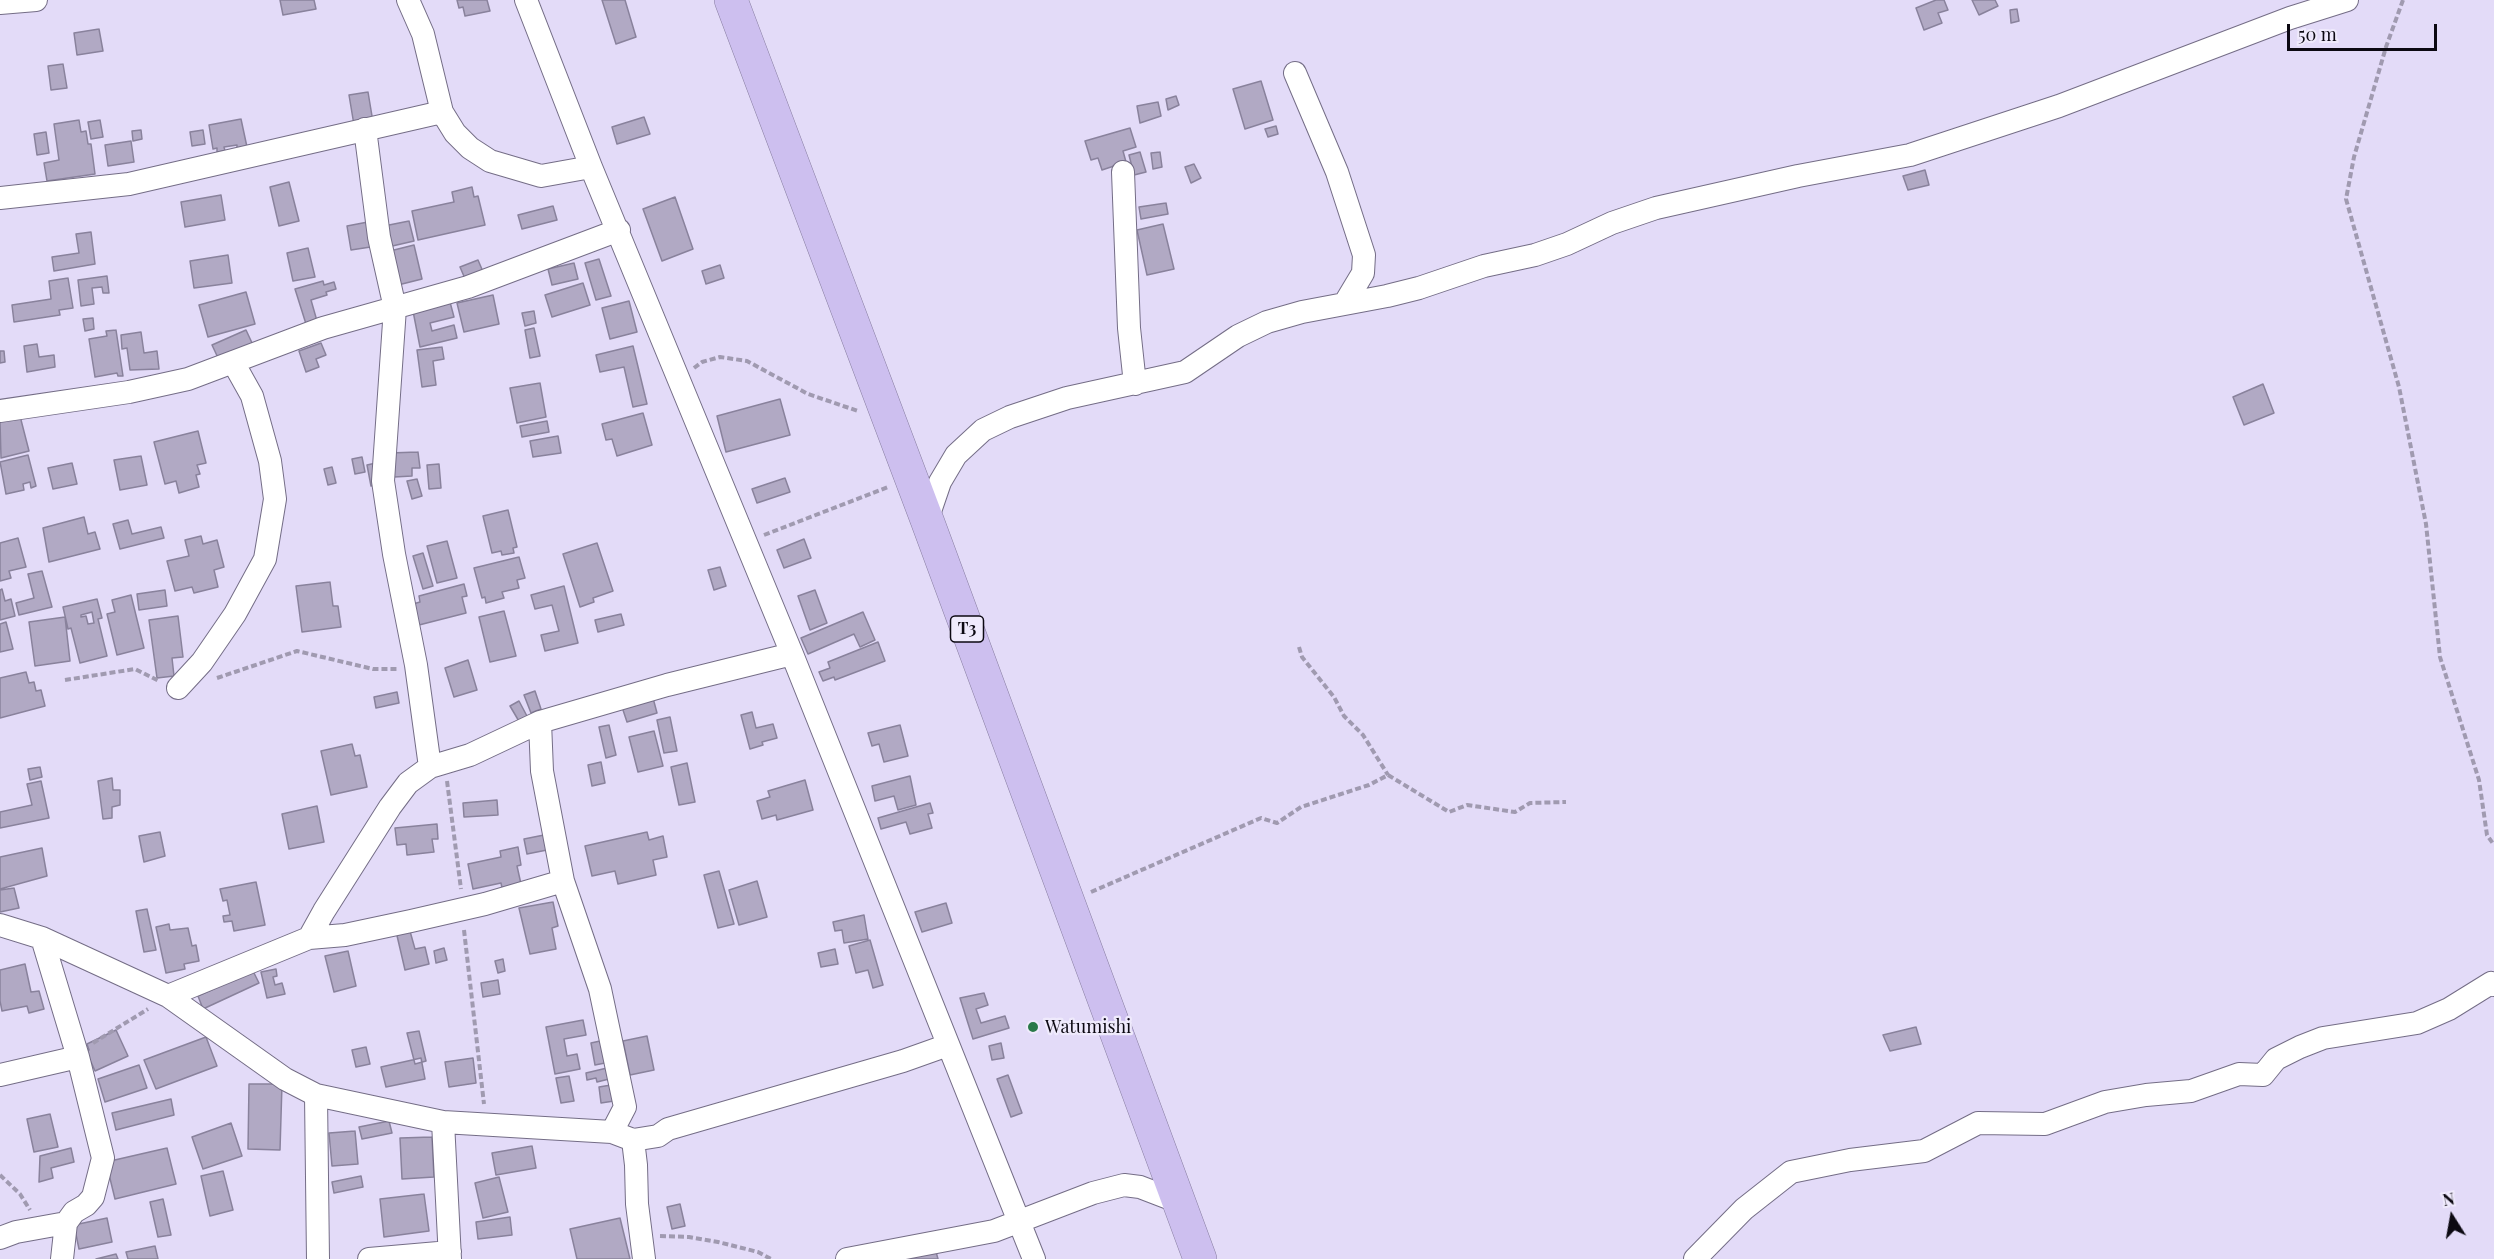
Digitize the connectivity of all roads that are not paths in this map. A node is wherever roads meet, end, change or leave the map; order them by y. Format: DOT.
graph roads {
  1 [pos="36,0"];
  2 [pos="408,0"];
  3 [pos="526,0"];
  4 [pos="731,0"];
  5 [pos="2348,0"];
  6 [pos="0,3"];
  7 [pos="1295,73"];
  8 [pos="442,112"];
  9 [pos="365,129"];
  10 [pos="591,167"];
  11 [pos="1123,172"];
  12 [pos="0,198"];
  13 [pos="619,230"];
  14 [pos="1345,303"];
  15 [pos="395,308"];
  16 [pos="233,362"];
  17 [pos="1135,384"];
  18 [pos="0,411"];
  19 [pos="927,520"];
  20 [pos="792,654"];
  21 [pos="178,688"];
  22 [pos="540,722"];
  23 [pos="437,765"];
  24 [pos="563,881"];
  25 [pos="0,925"];
  26 [pos="42,938"];
  27 [pos="309,938"];
  28 [pos="2494,985"];
  29 [pos="168,996"];
  30 [pos="948,1046"];
  31 [pos="77,1054"];
  32 [pos="0,1075"];
  33 [pos="316,1095"];
  34 [pos="443,1122"];
  35 [pos="622,1136"];
  36 [pos="1179,1202"];
  37 [pos="1020,1222"];
  38 [pos="66,1223"];
  39 [pos="0,1238"];
  40 [pos="450,1255"];
  41 [pos="62,1259"];
  42 [pos="318,1259"];
  43 [pos="369,1259"];
  44 [pos="644,1259"];
  45 [pos="847,1259"];
  46 [pos="1034,1259"];
  47 [pos="1200,1259"];
  48 [pos="1695,1259"];
  1 -- 6 [label="street"];
  2 -- 8 [label="street"];
  3 -- 10 [label="street"];
  4 -- 19 [label="highway, T3"];
  5 -- 14 [label="street"];
  7 -- 14 [label="street"];
  8 -- 9 [label="street"];
  8 -- 10 [label="street"];
  9 -- 12 [label="street"];
  9 -- 15 [label="street"];
  10 -- 13 [label="street"];
  11 -- 17 [label="street"];
  13 -- 15 [label="street"];
  13 -- 20 [label="street"];
  14 -- 17 [label="street"];
  15 -- 16 [label="street"];
  15 -- 23 [label="street"];
  16 -- 18 [label="street"];
  16 -- 21 [label="street"];
  17 -- 19 [label="street"];
  19 -- 36 [label="highway, T3"];
  20 -- 22 [label="street"];
  20 -- 30 [label="street"];
  22 -- 23 [label="street"];
  22 -- 24 [label="street"];
  23 -- 27 [label="street"];
  24 -- 27 [label="street"];
  24 -- 35 [label="street"];
  25 -- 26 [label="street"];
  26 -- 29 [label="street"];
  26 -- 31 [label="street"];
  27 -- 29 [label="street"];
  28 -- 48 [label="street"];
  29 -- 33 [label="street"];
  30 -- 35 [label="street"];
  30 -- 37 [label="street"];
  31 -- 32 [label="street"];
  31 -- 38 [label="street"];
  33 -- 34 [label="street"];
  33 -- 42 [label="street"];
  34 -- 35 [label="street"];
  34 -- 40 [label="street"];
  35 -- 44 [label="street"];
  36 -- 37 [label="street"];
  36 -- 47 [label="highway, T3"];
  37 -- 45 [label="street"];
  37 -- 46 [label="street"];
  38 -- 39 [label="street"];
  38 -- 41 [label="street"];
  40 -- 43 [label="street"];
}
